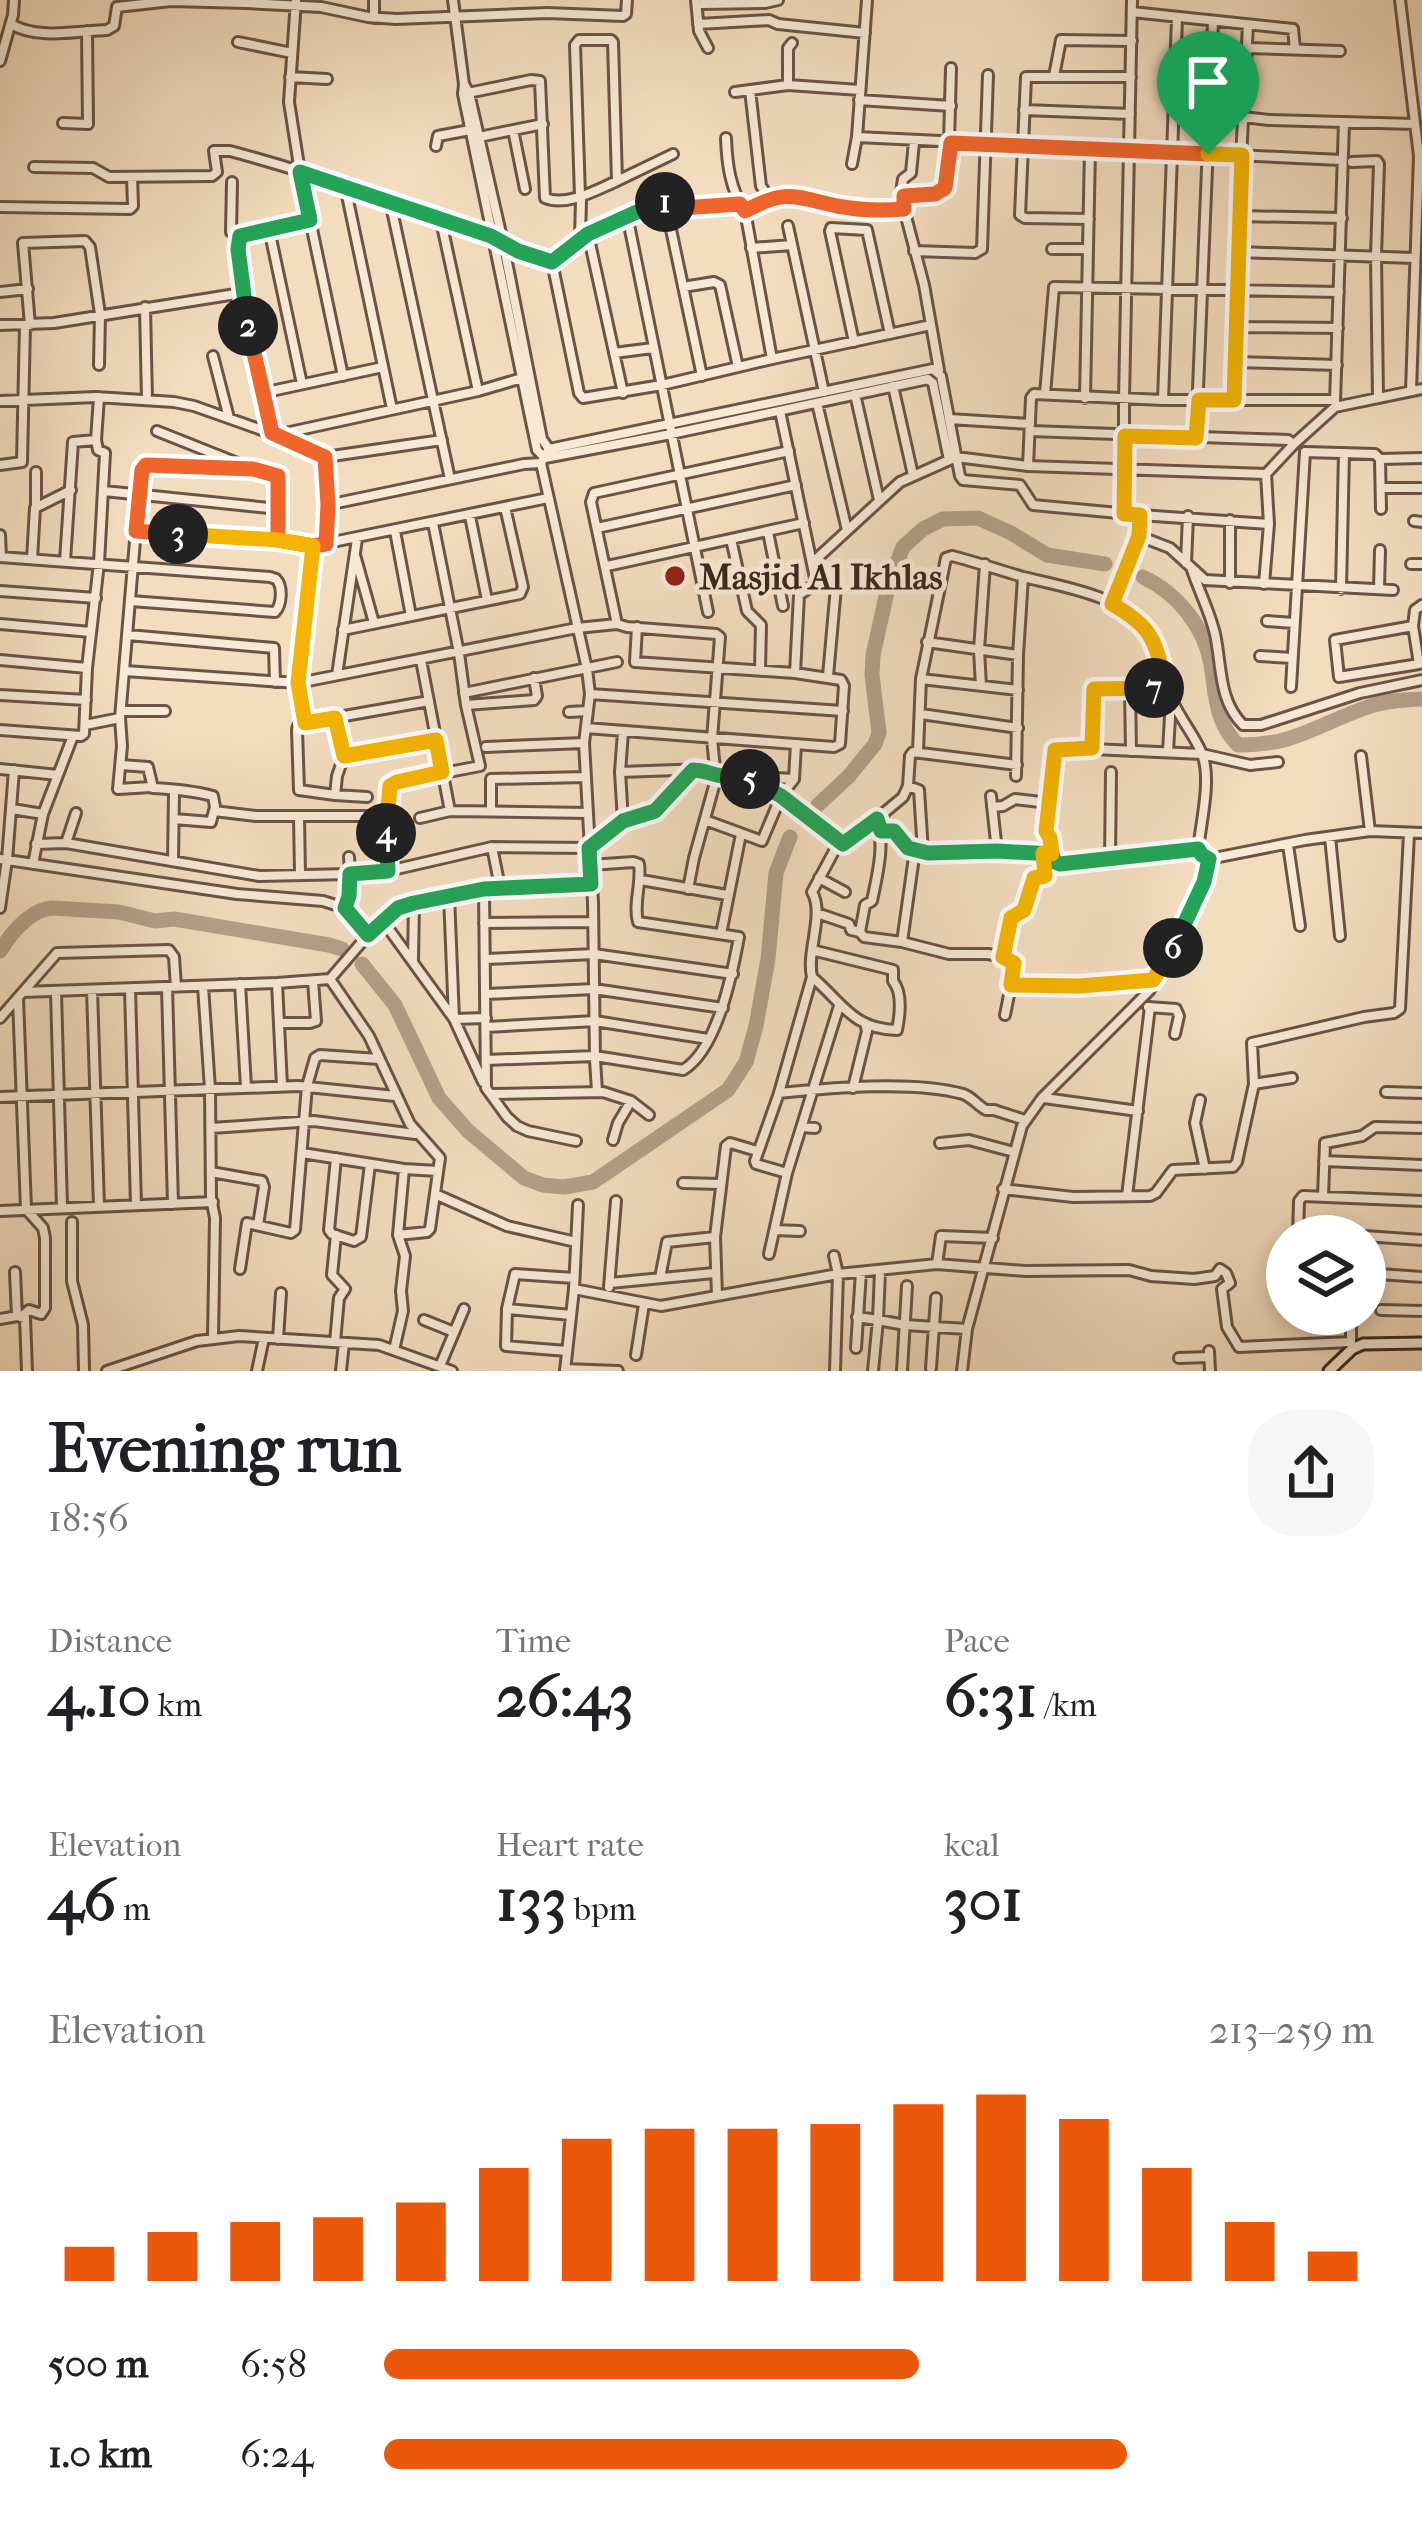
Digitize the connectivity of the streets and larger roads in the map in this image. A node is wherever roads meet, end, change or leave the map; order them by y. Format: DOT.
graph roads {
  1 [pos="14,0"];
  2 [pos="166,0"];
  3 [pos="374,0"];
  4 [pos="453,0"];
  5 [pos="627,0"];
  6 [pos="867,0"];
  7 [pos="1132,0"];
  8 [pos="1400,0"];
  9 [pos="777,1"];
  10 [pos="262,2"];
  11 [pos="699,2"];
  12 [pos="296,3"];
  13 [pos="1132,12"];
  14 [pos="453,17"];
  15 [pos="374,18"];
  16 [pos="1177,19"];
  17 [pos="1213,22"];
  18 [pos="777,23"];
  19 [pos="11,24"];
  20 [pos="698,24"];
  21 [pos="1248,25"];
  22 [pos="87,31"];
  23 [pos="865,32"];
  24 [pos="238,41"];
  25 [pos="1132,41"];
  26 [pos="792,44"];
  27 [pos="708,47"];
  28 [pos="1248,48"];
  29 [pos="1295,50"];
  30 [pos="1340,51"];
  31 [pos="292,53"];
  32 [pos="1406,57"];
  33 [pos="1422,57"];
  34 [pos="0,61"];
  35 [pos="951,68"];
  36 [pos="988,75"];
  37 [pos="1054,76"];
  38 [pos="290,77"];
  39 [pos="1131,77"];
  40 [pos="327,79"];
  41 [pos="788,86"];
  42 [pos="465,90"];
  43 [pos="750,90"];
  44 [pos="735,92"];
  45 [pos="860,95"];
  46 [pos="1418,104"];
  47 [pos="951,106"];
  48 [pos="1023,110"];
  49 [pos="1130,114"];
  50 [pos="1244,117"];
  51 [pos="1344,122"];
  52 [pos="64,123"];
  53 [pos="543,124"];
  54 [pos="1415,124"];
  55 [pos="513,130"];
  56 [pos="475,132"];
  57 [pos="857,137"];
  58 [pos="727,138"];
  59 [pos="914,142"];
  60 [pos="951,143"];
  61 [pos="986,144"];
  62 [pos="436,146"];
  63 [pos="1023,146"];
  64 [pos="1090,149"];
  65 [pos="1130,151"];
  66 [pos="1171,152"];
  67 [pos="673,154"];
  68 [pos="1208,154"];
  69 [pos="1242,155"];
  70 [pos="1347,161"];
  71 [pos="853,164"];
  72 [pos="34,166"];
  73 [pos="300,172"];
  74 [pos="132,177"];
  75 [pos="617,181"];
  76 [pos="232,182"];
  77 [pos="345,186"];
  78 [pos="525,189"];
  79 [pos="580,196"];
  80 [pos="904,196"];
  81 [pos="489,198"];
  82 [pos="772,200"];
  83 [pos="390,201"];
  84 [pos="0,207"];
  85 [pos="742,207"];
  86 [pos="667,209"];
  87 [pos="904,209"];
  88 [pos="627,214"];
  89 [pos="1238,216"];
  90 [pos="1342,218"];
  91 [pos="1089,219"];
  92 [pos="310,220"];
  93 [pos="441,220"];
  94 [pos="788,226"];
  95 [pos="268,229"];
  96 [pos="240,236"];
  97 [pos="491,236"];
  98 [pos="584,237"];
  99 [pos="503,242"];
  100 [pos="792,245"];
  101 [pos="751,248"];
  102 [pos="1052,249"];
  103 [pos="1088,249"];
  104 [pos="914,251"];
  105 [pos="1238,252"];
  106 [pos="1340,256"];
  107 [pos="1376,256"];
  108 [pos="1414,258"];
  109 [pos="552,262"];
  110 [pos="1419,281"];
  111 [pos="1088,286"];
  112 [pos="683,287"];
  113 [pos="1127,288"];
  114 [pos="28,289"];
  115 [pos="1165,289"];
  116 [pos="1203,290"];
  117 [pos="1238,290"];
  118 [pos="0,292"];
  119 [pos="1339,292"];
  120 [pos="242,293"];
  121 [pos="145,307"];
  122 [pos="100,314"];
  123 [pos="0,325"];
  124 [pos="28,325"];
  125 [pos="931,325"];
  126 [pos="1236,327"];
  127 [pos="1338,328"];
  128 [pos="890,334"];
  129 [pos="854,342"];
  130 [pos="653,347"];
  131 [pos="815,350"];
  132 [pos="614,353"];
  133 [pos="213,356"];
  134 [pos="772,358"];
  135 [pos="1235,362"];
  136 [pos="99,365"];
  137 [pos="1337,365"];
  138 [pos="383,367"];
  139 [pos="738,368"];
  140 [pos="939,371"];
  141 [pos="343,376"];
  142 [pos="703,376"];
  143 [pos="525,378"];
  144 [pos="302,384"];
  145 [pos="662,386"];
  146 [pos="892,386"];
  147 [pos="1417,390"];
  148 [pos="478,391"];
  149 [pos="824,392"];
  150 [pos="262,393"];
  151 [pos="623,393"];
  152 [pos="855,394"];
  153 [pos="1045,394"];
  154 [pos="99,397"];
  155 [pos="1085,398"];
  156 [pos="1378,398"];
  157 [pos="1124,399"];
  158 [pos="24,400"];
  159 [pos="147,400"];
  160 [pos="435,400"];
  161 [pos="1162,400"];
  162 [pos="1199,400"];
  163 [pos="1234,400"];
  164 [pos="0,401"];
  165 [pos="817,403"];
  166 [pos="1335,403"];
  167 [pos="392,409"];
  168 [pos="780,410"];
  169 [pos="230,418"];
  170 [pos="949,419"];
  171 [pos="1030,427"];
  172 [pos="670,430"];
  173 [pos="157,431"];
  174 [pos="274,434"];
  175 [pos="1125,436"];
  176 [pos="1196,438"];
  177 [pos="96,440"];
  178 [pos="442,440"];
  179 [pos="1294,443"];
  180 [pos="789,451"];
  181 [pos="1344,453"];
  182 [pos="325,457"];
  183 [pos="545,457"];
  184 [pos="1422,458"];
  185 [pos="952,459"];
  186 [pos="1380,459"];
  187 [pos="0,465"];
  188 [pos="1028,466"];
  189 [pos="253,469"];
  190 [pos="1124,471"];
  191 [pos="36,472"];
  192 [pos="1265,474"];
  193 [pos="680,475"];
  194 [pos="914,475"];
  195 [pos="449,479"];
  196 [pos="796,485"];
  197 [pos="1381,488"];
  198 [pos="1422,488"];
  199 [pos="71,490"];
  200 [pos="104,491"];
  201 [pos="139,495"];
  202 [pos="548,498"];
  203 [pos="879,500"];
  204 [pos="328,505"];
  205 [pos="36,506"];
  206 [pos="505,507"];
  207 [pos="279,509"];
  208 [pos="687,509"];
  209 [pos="1381,509"];
  210 [pos="1124,514"];
  211 [pos="1140,515"];
  212 [pos="470,516"];
  213 [pos="1188,516"];
  214 [pos="1230,520"];
  215 [pos="433,523"];
  216 [pos="804,523"];
  217 [pos="1269,524"];
  218 [pos="597,529"];
  219 [pos="848,530"];
  220 [pos="136,531"];
  221 [pos="395,531"];
  222 [pos="768,532"];
  223 [pos="0,535"];
  224 [pos="1139,536"];
  225 [pos="731,538"];
  226 [pos="357,539"];
  227 [pos="278,540"];
  228 [pos="326,544"];
  229 [pos="313,546"];
  230 [pos="695,547"];
  231 [pos="1380,550"];
  232 [pos="355,554"];
  233 [pos="1,557"];
  234 [pos="32,559"];
  235 [pos="65,561"];
  236 [pos="813,562"];
  237 [pos="99,563"];
  238 [pos="985,564"];
  239 [pos="134,566"];
  240 [pos="607,566"];
  241 [pos="1189,566"];
  242 [pos="1023,577"];
  243 [pos="815,578"];
  244 [pos="1230,583"];
  245 [pos="1264,584"];
  246 [pos="1299,584"];
  247 [pos="1341,589"];
  248 [pos="1379,589"];
  249 [pos="1393,590"];
  250 [pos="0,591"];
  251 [pos="96,598"];
  252 [pos="488,600"];
  253 [pos="130,601"];
  254 [pos="1112,604"];
  255 [pos="1422,605"];
  256 [pos="783,607"];
  257 [pos="448,608"];
  258 [pos="708,613"];
  259 [pos="411,616"];
  260 [pos="1267,621"];
  261 [pos="374,623"];
  262 [pos="1294,623"];
  263 [pos="0,624"];
  264 [pos="617,624"];
  265 [pos="1413,626"];
  266 [pos="637,627"];
  267 [pos="577,628"];
  268 [pos="344,630"];
  269 [pos="92,632"];
  270 [pos="128,635"];
  271 [pos="927,642"];
  272 [pos="979,650"];
  273 [pos="459,652"];
  274 [pos="1018,655"];
  275 [pos="1260,656"];
  276 [pos="1292,658"];
  277 [pos="421,659"];
  278 [pos="0,660"];
  279 [pos="617,662"];
  280 [pos="87,668"];
  281 [pos="717,668"];
  282 [pos="587,669"];
  283 [pos="760,670"];
  284 [pos="125,671"];
  285 [pos="795,673"];
  286 [pos="337,675"];
  287 [pos="828,676"];
  288 [pos="534,679"];
  289 [pos="921,679"];
  290 [pos="1422,680"];
  291 [pos="275,682"];
  292 [pos="298,683"];
  293 [pos="981,686"];
  294 [pos="1167,687"];
  295 [pos="1291,687"];
  296 [pos="1130,689"];
  297 [pos="1018,690"];
  298 [pos="464,693"];
  299 [pos="590,694"];
  300 [pos="0,695"];
  301 [pos="1172,698"];
  302 [pos="86,700"];
  303 [pos="429,701"];
  304 [pos="715,703"];
  305 [pos="466,705"];
  306 [pos="165,711"];
  307 [pos="587,711"];
  308 [pos="843,711"];
  309 [pos="569,712"];
  310 [pos="121,715"];
  311 [pos="921,715"];
  312 [pos="335,718"];
  313 [pos="305,723"];
  314 [pos="86,725"];
  315 [pos="586,728"];
  316 [pos="1018,728"];
  317 [pos="0,730"];
  318 [pos="623,732"];
  319 [pos="73,736"];
  320 [pos="712,739"];
  321 [pos="436,740"];
  322 [pos="584,742"];
  323 [pos="796,744"];
  324 [pos="486,747"];
  325 [pos="1092,748"];
  326 [pos="1132,751"];
  327 [pos="918,752"];
  328 [pos="1168,752"];
  329 [pos="1202,754"];
  330 [pos="344,756"];
  331 [pos="1361,756"];
  332 [pos="1278,762"];
  333 [pos="121,765"];
  334 [pos="1017,765"];
  335 [pos="0,769"];
  336 [pos="14,770"];
  337 [pos="693,770"];
  338 [pos="442,772"];
  339 [pos="620,772"];
  340 [pos="1112,772"];
  341 [pos="58,775"];
  342 [pos="715,775"];
  343 [pos="744,776"];
  344 [pos="1016,776"];
  345 [pos="586,777"];
  346 [pos="794,779"];
  347 [pos="908,785"];
  348 [pos="151,788"];
  349 [pos="174,792"];
  350 [pos="335,795"];
  351 [pos="781,796"];
  352 [pos="367,797"];
  353 [pos="1049,802"];
  354 [pos="11,809"];
  355 [pos="491,810"];
  356 [pos="214,811"];
  357 [pos="450,811"];
  358 [pos="76,813"];
  359 [pos="588,813"];
  360 [pos="44,814"];
  361 [pos="298,816"];
  362 [pos="368,816"];
  363 [pos="420,818"];
  364 [pos="174,819"];
  365 [pos="877,819"];
  366 [pos="705,820"];
  367 [pos="623,821"];
  368 [pos="881,831"];
  369 [pos="1370,831"];
  370 [pos="1422,833"];
  371 [pos="741,834"];
  372 [pos="1409,834"];
  373 [pos="1330,837"];
  374 [pos="839,842"];
  375 [pos="36,844"];
  376 [pos="66,844"];
  377 [pos="1288,845"];
  378 [pos="492,847"];
  379 [pos="589,848"];
  380 [pos="1198,849"];
  381 [pos="919,851"];
  382 [pos="997,851"];
  383 [pos="1047,853"];
  384 [pos="350,857"];
  385 [pos="1110,859"];
  386 [pos="1209,859"];
  387 [pos="4,860"];
  388 [pos="173,861"];
  389 [pos="33,864"];
  390 [pos="591,865"];
  391 [pos="388,871"];
  392 [pos="350,874"];
  393 [pos="300,875"];
  394 [pos="819,878"];
  395 [pos="640,880"];
  396 [pos="591,884"];
  397 [pos="500,887"];
  398 [pos="484,889"];
  399 [pos="688,889"];
  400 [pos="845,892"];
  401 [pos="449,895"];
  402 [pos="727,895"];
  403 [pos="414,903"];
  404 [pos="0,908"];
  405 [pos="345,908"];
  406 [pos="817,913"];
  407 [pos="382,921"];
  408 [pos="593,922"];
  409 [pos="484,923"];
  410 [pos="1300,926"];
  411 [pos="860,932"];
  412 [pos="722,934"];
  413 [pos="1340,936"];
  414 [pos="364,939"];
  415 [pos="902,942"];
  416 [pos="812,950"];
  417 [pos="594,954"];
  418 [pos="1003,957"];
  419 [pos="486,959"];
  420 [pos="413,962"];
  421 [pos="733,974"];
  422 [pos="812,977"];
  423 [pos="330,979"];
  424 [pos="1153,980"];
  425 [pos="314,981"];
  426 [pos="277,983"];
  427 [pos="240,984"];
  428 [pos="1011,985"];
  429 [pos="203,986"];
  430 [pos="171,987"];
  431 [pos="130,988"];
  432 [pos="594,989"];
  433 [pos="92,990"];
  434 [pos="56,992"];
  435 [pos="486,994"];
  436 [pos="21,995"];
  437 [pos="839,1006"];
  438 [pos="1134,1006"];
  439 [pos="1150,1007"];
  440 [pos="723,1008"];
  441 [pos="1006,1015"];
  442 [pos="0,1018"];
  443 [pos="454,1019"];
  444 [pos="595,1021"];
  445 [pos="279,1023"];
  446 [pos="486,1023"];
  447 [pos="866,1023"];
  448 [pos="1175,1034"];
  449 [pos="708,1039"];
  450 [pos="595,1056"];
  451 [pos="379,1059"];
  452 [pos="486,1060"];
  453 [pos="1292,1078"];
  454 [pos="1254,1084"];
  455 [pos="282,1086"];
  456 [pos="307,1086"];
  457 [pos="246,1087"];
  458 [pos="853,1088"];
  459 [pos="210,1089"];
  460 [pos="815,1089"];
  461 [pos="170,1090"];
  462 [pos="133,1091"];
  463 [pos="488,1091"];
  464 [pos="598,1091"];
  465 [pos="1387,1091"];
  466 [pos="779,1093"];
  467 [pos="1422,1093"];
  468 [pos="59,1094"];
  469 [pos="97,1094"];
  470 [pos="0,1096"];
  471 [pos="22,1096"];
  472 [pos="395,1096"];
  473 [pos="1042,1098"];
  474 [pos="1200,1100"];
  475 [pos="631,1101"];
  476 [pos="1138,1111"];
  477 [pos="649,1115"];
  478 [pos="1025,1120"];
  479 [pos="306,1122"];
  480 [pos="802,1127"];
  481 [pos="815,1127"];
  482 [pos="1422,1127"];
  483 [pos="211,1128"];
  484 [pos="416,1134"];
  485 [pos="613,1140"];
  486 [pos="576,1141"];
  487 [pos="940,1143"];
  488 [pos="757,1151"];
  489 [pos="1013,1152"];
  490 [pos="302,1153"];
  491 [pos="336,1158"];
  492 [pos="1324,1161"];
  493 [pos="370,1164"];
  494 [pos="1422,1166"];
  495 [pos="404,1169"];
  496 [pos="1205,1169"];
  497 [pos="438,1171"];
  498 [pos="211,1172"];
  499 [pos="788,1173"];
  500 [pos="683,1183"];
  501 [pos="720,1184"];
  502 [pos="1003,1189"];
  503 [pos="434,1194"];
  504 [pos="1127,1196"];
  505 [pos="1323,1197"];
  506 [pos="616,1201"];
  507 [pos="1422,1201"];
  508 [pos="213,1202"];
  509 [pos="173,1204"];
  510 [pos="136,1205"];
  511 [pos="578,1205"];
  512 [pos="100,1206"];
  513 [pos="26,1208"];
  514 [pos="62,1208"];
  515 [pos="0,1211"];
  516 [pos="1299,1215"];
  517 [pos="72,1222"];
  518 [pos="258,1226"];
  519 [pos="776,1231"];
  520 [pos="800,1231"];
  521 [pos="336,1235"];
  522 [pos="398,1235"];
  523 [pos="715,1237"];
  524 [pos="993,1238"];
  525 [pos="1386,1238"];
  526 [pos="1422,1240"];
  527 [pos="576,1242"];
  528 [pos="769,1254"];
  529 [pos="834,1256"];
  530 [pos="937,1264"];
  531 [pos="986,1268"];
  532 [pos="240,1269"];
  533 [pos="880,1271"];
  534 [pos="16,1272"];
  535 [pos="861,1272"];
  536 [pos="714,1273"];
  537 [pos="838,1274"];
  538 [pos="1386,1274"];
  539 [pos="1422,1277"];
  540 [pos="660,1278"];
  541 [pos="574,1284"];
  542 [pos="907,1286"];
  543 [pos="609,1289"];
  544 [pos="281,1292"];
  545 [pos="717,1296"];
  546 [pos="936,1298"];
  547 [pos="644,1304"];
  548 [pos="464,1309"];
  549 [pos="507,1309"];
  550 [pos="1386,1310"];
  551 [pos="1422,1311"];
  552 [pos="571,1315"];
  553 [pos="20,1316"];
  554 [pos="857,1317"];
  555 [pos="0,1318"];
  556 [pos="424,1320"];
  557 [pos="878,1320"];
  558 [pos="905,1325"];
  559 [pos="934,1326"];
  560 [pos="967,1329"];
  561 [pos="454,1331"];
  562 [pos="1352,1335"];
  563 [pos="213,1338"];
  564 [pos="264,1338"];
  565 [pos="278,1339"];
  566 [pos="340,1342"];
  567 [pos="1422,1343"];
  568 [pos="1352,1346"];
  569 [pos="856,1348"];
  570 [pos="394,1350"];
  571 [pos="567,1351"];
  572 [pos="637,1355"];
  573 [pos="1179,1358"];
  574 [pos="434,1367"];
  575 [pos="931,1368"];
  576 [pos="565,1370"];
  577 [pos="28,1371"];
  578 [pos="84,1371"];
  579 [pos="107,1371"];
  580 [pos="257,1371"];
  581 [pos="340,1371"];
  582 [pos="452,1371"];
  583 [pos="618,1371"];
  584 [pos="835,1371"];
  585 [pos="873,1371"];
  586 [pos="902,1371"];
  587 [pos="962,1371"];
  588 [pos="1210,1371"];
  589 [pos="1330,1371"];
  1 -- 19 [label="street"];
  2 -- 10 [label="street"];
  2 -- 22 [label="street"];
  3 -- 15 [label="street"];
  4 -- 14 [label="street"];
  5 -- 14 [label="street"];
  6 -- 23 [label="street"];
  7 -- 13 [label="street"];
  8 -- 32 [label="street"];
  9 -- 11 [label="street"];
  9 -- 18 [label="street"];
  10 -- 12 [label="street"];
  11 -- 20 [label="street"];
  12 -- 15 [label="street"];
  12 -- 31 [label="street"];
  13 -- 16 [label="street"];
  13 -- 25 [label="street"];
  14 -- 15 [label="street"];
  14 -- 42 [label="street"];
  16 -- 17 [label="street"];
  16 -- 66 [label="street"];
  17 -- 21 [label="street"];
  17 -- 68 [label="street"];
  18 -- 20 [label="street"];
  18 -- 23 [label="street"];
  19 -- 22 [label="street"];
  19 -- 34 [label="street"];
  20 -- 27 [label="street"];
  21 -- 28 [label="street"];
  21 -- 29 [label="street"];
  22 -- 52 [label="street"];
  23 -- 45 [label="street"];
  24 -- 31 [label="street"];
  25 -- 37 [label="street"];
  25 -- 39 [label="street"];
  26 -- 41 [label="street"];
  28 -- 29 [label="street"];
  28 -- 50 [label="street"];
  29 -- 30 [label="street"];
  31 -- 38 [label="street"];
  32 -- 33 [label="street"];
  32 -- 46 [label="street"];
  35 -- 47 [label="street"];
  36 -- 61 [label="street"];
  37 -- 39 [label="street"];
  37 -- 48 [label="street"];
  38 -- 40 [label="street"];
  38 -- 73 [label="street"];
  39 -- 49 [label="street"];
  41 -- 43 [label="street"];
  41 -- 45 [label="street"];
  42 -- 53 [label="street"];
  42 -- 56 [label="street"];
  43 -- 44 [label="street"];
  43 -- 82 [label="street"];
  45 -- 47 [label="street"];
  45 -- 57 [label="street"];
  46 -- 54 [label="street"];
  47 -- 60 [label="street"];
  48 -- 49 [label="street"];
  48 -- 63 [label="street"];
  49 -- 65 [label="street"];
  50 -- 51 [label="street"];
  50 -- 69 [label="street"];
  51 -- 54 [label="street"];
  51 -- 70 [label="street"];
  53 -- 55 [label="street"];
  53 -- 79 [label="street"];
  54 -- 108 [label="street"];
  55 -- 56 [label="street"];
  55 -- 78 [label="street"];
  56 -- 62 [label="street"];
  56 -- 81 [label="street"];
  57 -- 59 [label="street"];
  57 -- 71 [label="street"];
  58 -- 85 [label="street"];
  59 -- 60 [label="street"];
  59 -- 80 [label="street"];
  60 -- 61 [label="street"];
  60 -- 80 [label="street"];
  61 -- 63 [label="street"];
  61 -- 104 [label="street"];
  63 -- 64 [label="street"];
  63 -- 91 [label="street"];
  64 -- 65 [label="street"];
  64 -- 91 [label="street"];
  65 -- 66 [label="street"];
  65 -- 113 [label="street"];
  66 -- 68 [label="street"];
  66 -- 115 [label="street"];
  67 -- 75 [label="street"];
  68 -- 69 [label="street"];
  68 -- 116 [label="street"];
  69 -- 70 [label="street"];
  69 -- 89 [label="street"];
  70 -- 90 [label="street"];
  70 -- 107 [label="street"];
  72 -- 74 [label="street"];
  73 -- 74 [label="street"];
  73 -- 77 [label="street"];
  73 -- 92 [label="street"];
  74 -- 84 [label="street"];
  75 -- 79 [label="street"];
  75 -- 79 [label="street"];
  76 -- 96 [label="street"];
  77 -- 83 [label="street"];
  77 -- 138 [label="street"];
  79 -- 98 [label="street"];
  80 -- 87 [label="street"];
  81 -- 97 [label="street"];
  81 -- 99 [label="street"];
  82 -- 85 [label="street"];
  82 -- 87 [label="street"];
  83 -- 93 [label="street"];
  83 -- 160 [label="street"];
  85 -- 86 [label="street"];
  85 -- 101 [label="street"];
  86 -- 88 [label="street"];
  86 -- 112 [label="street"];
  87 -- 104 [label="street"];
  88 -- 98 [label="street"];
  88 -- 130 [label="street"];
  89 -- 90 [label="street"];
  89 -- 105 [label="street"];
  90 -- 106 [label="street"];
  91 -- 103 [label="street"];
  92 -- 95 [label="street"];
  92 -- 141 [label="street"];
  93 -- 97 [label="street"];
  93 -- 148 [label="street"];
  94 -- 100 [label="street"];
  95 -- 96 [label="street"];
  95 -- 144 [label="street"];
  96 -- 120 [label="street"];
  97 -- 99 [label="street"];
  97 -- 143 [label="street"];
  98 -- 109 [label="street"];
  98 -- 132 [label="street"];
  99 -- 109 [label="street"];
  99 -- 143 [label="street"];
  100 -- 101 [label="street"];
  100 -- 131 [label="street"];
  101 -- 134 [label="street"];
  102 -- 103 [label="street"];
  103 -- 111 [label="street"];
  104 -- 125 [label="street"];
  105 -- 106 [label="street"];
  105 -- 117 [label="street"];
  106 -- 107 [label="street"];
  106 -- 119 [label="street"];
  107 -- 108 [label="street"];
  107 -- 156 [label="street"];
  108 -- 110 [label="street"];
  109 -- 151 [label="street"];
  110 -- 147 [label="street"];
  111 -- 113 [label="street"];
  111 -- 153 [label="street"];
  111 -- 155 [label="street"];
  112 -- 139 [label="street"];
  112 -- 142 [label="street"];
  113 -- 115 [label="street"];
  113 -- 157 [label="street"];
  114 -- 118 [label="street"];
  114 -- 122 [label="street"];
  114 -- 124 [label="street"];
  115 -- 116 [label="street"];
  115 -- 161 [label="street"];
  116 -- 117 [label="street"];
  116 -- 162 [label="street"];
  117 -- 119 [label="street"];
  117 -- 126 [label="street"];
  119 -- 127 [label="street"];
  120 -- 121 [label="street"];
  120 -- 150 [label="street"];
  121 -- 122 [label="street"];
  121 -- 159 [label="street"];
  122 -- 124 [label="street"];
  122 -- 136 [label="street"];
  123 -- 124 [label="street"];
  124 -- 158 [label="street"];
  125 -- 128 [label="street"];
  125 -- 140 [label="street"];
  126 -- 127 [label="street"];
  126 -- 135 [label="street"];
  127 -- 137 [label="street"];
  128 -- 129 [label="street"];
  128 -- 129 [label="street"];
  129 -- 131 [label="street"];
  130 -- 132 [label="street"];
  130 -- 145 [label="street"];
  131 -- 134 [label="street"];
  131 -- 149 [label="street"];
  132 -- 151 [label="street"];
  133 -- 169 [label="street"];
  134 -- 139 [label="street"];
  135 -- 137 [label="street"];
  135 -- 163 [label="street"];
  137 -- 166 [label="street"];
  138 -- 141 [label="street"];
  138 -- 167 [label="street"];
  139 -- 142 [label="street"];
  140 -- 149 [label="street"];
  140 -- 170 [label="street"];
  141 -- 144 [label="street"];
  142 -- 145 [label="street"];
  143 -- 148 [label="street"];
  143 -- 183 [label="street"];
  144 -- 150 [label="street"];
  145 -- 151 [label="street"];
  145 -- 172 [label="street"];
  146 -- 152 [label="street"];
  146 -- 185 [label="street"];
  146 -- 194 [label="street"];
  147 -- 156 [label="street"];
  148 -- 160 [label="street"];
  149 -- 172 [label="street"];
  150 -- 174 [label="street"];
  152 -- 165 [label="street"];
  152 -- 203 [label="street"];
  153 -- 155 [label="street"];
  153 -- 171 [label="street"];
  154 -- 158 [label="street"];
  154 -- 159 [label="street"];
  154 -- 177 [label="street"];
  155 -- 157 [label="street"];
  156 -- 166 [label="street"];
  157 -- 161 [label="street"];
  157 -- 175 [label="street"];
  158 -- 164 [label="street"];
  158 -- 187 [label="street"];
  159 -- 169 [label="street"];
  160 -- 167 [label="street"];
  160 -- 178 [label="street"];
  161 -- 162 [label="street"];
  162 -- 163 [label="street"];
  162 -- 176 [label="street"];
  163 -- 166 [label="street"];
  165 -- 168 [label="street"];
  165 -- 219 [label="street"];
  166 -- 179 [label="street"];
  167 -- 174 [label="street"];
  168 -- 172 [label="street"];
  168 -- 180 [label="street"];
  169 -- 174 [label="street"];
  170 -- 171 [label="street"];
  170 -- 185 [label="street"];
  171 -- 175 [label="street"];
  171 -- 188 [label="street"];
  172 -- 183 [label="street"];
  172 -- 193 [label="street"];
  173 -- 189 [label="street"];
  174 -- 182 [label="street"];
  175 -- 176 [label="street"];
  175 -- 190 [label="street"];
  176 -- 179 [label="street"];
  177 -- 199 [label="street"];
  177 -- 200 [label="street"];
  178 -- 182 [label="street"];
  178 -- 195 [label="street"];
  179 -- 192 [label="street"];
  180 -- 193 [label="street"];
  180 -- 196 [label="street"];
  181 -- 186 [label="street"];
  181 -- 246 [label="street"];
  181 -- 247 [label="street"];
  182 -- 204 [label="street"];
  183 -- 195 [label="street"];
  183 -- 202 [label="street"];
  184 -- 186 [label="street"];
  185 -- 188 [label="street"];
  185 -- 194 [label="street"];
  185 -- 210 [label="street"];
  186 -- 197 [label="street"];
  188 -- 190 [label="street"];
  189 -- 201 [label="street"];
  189 -- 207 [label="street"];
  190 -- 192 [label="street"];
  190 -- 210 [label="street"];
  191 -- 205 [label="street"];
  192 -- 217 [label="street"];
  193 -- 208 [label="street"];
  193 -- 218 [label="street"];
  194 -- 203 [label="street"];
  195 -- 204 [label="street"];
  196 -- 208 [label="street"];
  196 -- 216 [label="street"];
  197 -- 198 [label="street"];
  197 -- 209 [label="street"];
  199 -- 205 [label="street"];
  199 -- 235 [label="street"];
  200 -- 201 [label="street"];
  200 -- 237 [label="street"];
  201 -- 207 [label="street"];
  201 -- 220 [label="street"];
  202 -- 206 [label="street"];
  202 -- 267 [label="street"];
  203 -- 219 [label="street"];
  204 -- 228 [label="street"];
  205 -- 234 [label="street"];
  206 -- 212 [label="street"];
  206 -- 252 [label="street"];
  207 -- 227 [label="street"];
  208 -- 218 [label="street"];
  208 -- 230 [label="street"];
  210 -- 211 [label="street"];
  211 -- 213 [label="street"];
  211 -- 224 [label="street"];
  212 -- 215 [label="street"];
  212 -- 252 [label="street"];
  213 -- 214 [label="street"];
  213 -- 241 [label="street"];
  214 -- 217 [label="street"];
  214 -- 244 [label="street"];
  215 -- 221 [label="street"];
  215 -- 257 [label="street"];
  216 -- 222 [label="street"];
  216 -- 236 [label="street"];
  217 -- 245 [label="street"];
  218 -- 240 [label="street"];
  219 -- 236 [label="street"];
  220 -- 227 [label="street"];
  220 -- 239 [label="street"];
  221 -- 226 [label="street"];
  221 -- 259 [label="street"];
  222 -- 225 [label="street"];
  222 -- 256 [label="street"];
  223 -- 233 [label="street"];
  224 -- 241 [label="street"];
  224 -- 254 [label="street"];
  225 -- 230 [label="street"];
  225 -- 283 [label="street"];
  226 -- 228 [label="street"];
  226 -- 232 [label="street"];
  227 -- 229 [label="street"];
  228 -- 229 [label="street"];
  229 -- 292 [label="street"];
  230 -- 240 [label="street"];
  230 -- 258 [label="street"];
  231 -- 248 [label="street"];
  232 -- 261 [label="street"];
  232 -- 268 [label="street"];
  233 -- 234 [label="street"];
  234 -- 235 [label="street"];
  235 -- 237 [label="street"];
  236 -- 243 [label="street"];
  237 -- 239 [label="street"];
  237 -- 251 [label="street"];
  238 -- 242 [label="street"];
  238 -- 271 [label="street"];
  238 -- 272 [label="street"];
  239 -- 253 [label="street"];
  239 -- 253 [label="street"];
  240 -- 264 [label="street"];
  241 -- 244 [label="street"];
  241 -- 290 [label="street"];
  242 -- 254 [label="street"];
  242 -- 274 [label="street"];
  244 -- 245 [label="street"];
  245 -- 246 [label="street"];
  246 -- 247 [label="street"];
  246 -- 262 [label="street"];
  247 -- 248 [label="street"];
  248 -- 249 [label="street"];
  250 -- 251 [label="street"];
  251 -- 269 [label="street"];
  252 -- 257 [label="street"];
  253 -- 270 [label="street"];
  254 -- 294 [label="street"];
  255 -- 265 [label="street"];
  257 -- 259 [label="street"];
  257 -- 273 [label="street"];
  259 -- 261 [label="street"];
  260 -- 262 [label="street"];
  261 -- 268 [label="street"];
  262 -- 276 [label="street"];
  263 -- 269 [label="street"];
  264 -- 266 [label="street"];
  264 -- 267 [label="street"];
  265 -- 265 [label="street"];
  266 -- 281 [label="street"];
  266 -- 281 [label="street"];
  267 -- 273 [label="street"];
  267 -- 282 [label="street"];
  268 -- 286 [label="street"];
  269 -- 280 [label="street"];
  270 -- 284 [label="street"];
  270 -- 291 [label="street"];
  271 -- 272 [label="street"];
  271 -- 289 [label="street"];
  272 -- 274 [label="street"];
  272 -- 293 [label="street"];
  273 -- 277 [label="street"];
  273 -- 298 [label="street"];
  274 -- 297 [label="street"];
  275 -- 276 [label="street"];
  276 -- 295 [label="street"];
  277 -- 286 [label="street"];
  277 -- 303 [label="street"];
  278 -- 280 [label="street"];
  279 -- 282 [label="street"];
  280 -- 302 [label="street"];
  281 -- 283 [label="street"];
  281 -- 304 [label="street"];
  282 -- 288 [label="street"];
  282 -- 299 [label="street"];
  283 -- 285 [label="street"];
  284 -- 291 [label="street"];
  284 -- 310 [label="street"];
  285 -- 287 [label="street"];
  285 -- 287 [label="street"];
  286 -- 292 [label="street"];
  287 -- 308 [label="street"];
  288 -- 298 [label="street"];
  288 -- 305 [label="street"];
  289 -- 293 [label="street"];
  289 -- 311 [label="street"];
  291 -- 292 [label="street"];
  292 -- 313 [label="street"];
  293 -- 297 [label="street"];
  294 -- 296 [label="street"];
  294 -- 301 [label="street"];
  296 -- 325 [label="street"];
  296 -- 326 [label="street"];
  297 -- 316 [label="street"];
  298 -- 305 [label="street"];
  299 -- 304 [label="street"];
  299 -- 307 [label="street"];
  300 -- 302 [label="street"];
  301 -- 328 [label="street"];
  301 -- 329 [label="street"];
  302 -- 314 [label="street"];
  303 -- 312 [label="street"];
  303 -- 321 [label="street"];
  304 -- 308 [label="street"];
  304 -- 320 [label="street"];
  305 -- 338 [label="street"];
  306 -- 310 [label="street"];
  307 -- 309 [label="street"];
  307 -- 315 [label="street"];
  308 -- 323 [label="street"];
  310 -- 314 [label="street"];
  310 -- 333 [label="street"];
  311 -- 316 [label="street"];
  311 -- 327 [label="street"];
  312 -- 313 [label="street"];
  312 -- 330 [label="street"];
  313 -- 350 [label="street"];
  314 -- 319 [label="street"];
  315 -- 318 [label="street"];
  315 -- 322 [label="street"];
  316 -- 334 [label="street"];
  317 -- 319 [label="street"];
  318 -- 320 [label="street"];
  318 -- 339 [label="street"];
  319 -- 341 [label="street"];
  320 -- 323 [label="street"];
  320 -- 342 [label="street"];
  321 -- 330 [label="street"];
  321 -- 338 [label="street"];
  322 -- 324 [label="street"];
  322 -- 345 [label="street"];
  323 -- 346 [label="street"];
  325 -- 326 [label="street"];
  325 -- 353 [label="street"];
  326 -- 328 [label="street"];
  327 -- 334 [label="street"];
  327 -- 347 [label="street"];
  328 -- 329 [label="street"];
  329 -- 332 [label="street"];
  329 -- 380 [label="street"];
  330 -- 350 [label="street"];
  331 -- 369 [label="street"];
  333 -- 348 [label="street"];
  333 -- 348 [label="street"];
  334 -- 344 [label="street"];
  335 -- 336 [label="street"];
  336 -- 341 [label="street"];
  336 -- 354 [label="street"];
  337 -- 339 [label="street"];
  337 -- 342 [label="street"];
  337 -- 367 [label="street"];
  338 -- 357 [label="street"];
  338 -- 391 [label="street"];
  339 -- 367 [label="street"];
  340 -- 385 [label="street"];
  341 -- 360 [label="street"];
  342 -- 343 [label="street"];
  342 -- 366 [label="street"];
  343 -- 346 [label="street"];
  343 -- 351 [label="street"];
  345 -- 355 [label="street"];
  345 -- 359 [label="street"];
  346 -- 351 [label="street"];
  347 -- 365 [label="street"];
  347 -- 381 [label="street"];
  348 -- 349 [label="street"];
  349 -- 356 [label="street"];
  349 -- 364 [label="street"];
  350 -- 352 [label="street"];
  351 -- 371 [label="street"];
  351 -- 374 [label="street"];
  353 -- 382 [label="street"];
  353 -- 383 [label="street"];
  354 -- 360 [label="street"];
  354 -- 387 [label="street"];
  355 -- 357 [label="street"];
  355 -- 359 [label="street"];
  356 -- 361 [label="street"];
  356 -- 364 [label="street"];
  357 -- 363 [label="street"];
  358 -- 376 [label="street"];
  359 -- 379 [label="street"];
  360 -- 375 [label="street"];
  361 -- 362 [label="street"];
  361 -- 393 [label="street"];
  364 -- 388 [label="street"];
  365 -- 368 [label="street"];
  365 -- 374 [label="street"];
  366 -- 371 [label="street"];
  366 -- 399 [label="street"];
  367 -- 379 [label="street"];
  368 -- 381 [label="street"];
  368 -- 411 [label="street"];
  369 -- 372 [label="street"];
  369 -- 373 [label="street"];
  370 -- 372 [label="street"];
  371 -- 402 [label="street"];
  372 -- 454 [label="street"];
  373 -- 377 [label="street"];
  373 -- 413 [label="street"];
  374 -- 394 [label="street"];
  375 -- 376 [label="street"];
  375 -- 389 [label="street"];
  376 -- 388 [label="street"];
  377 -- 386 [label="street"];
  377 -- 410 [label="street"];
  378 -- 379 [label="street"];
  378 -- 391 [label="street"];
  378 -- 397 [label="street"];
  379 -- 390 [label="street"];
  380 -- 385 [label="street"];
  380 -- 386 [label="street"];
  381 -- 382 [label="street"];
  381 -- 415 [label="street"];
  382 -- 383 [label="street"];
  383 -- 385 [label="street"];
  383 -- 418 [label="street"];
  384 -- 392 [label="street"];
  386 -- 424 [label="street"];
  387 -- 389 [label="street"];
  387 -- 404 [label="street"];
  388 -- 393 [label="street"];
  389 -- 405 [label="street"];
  390 -- 395 [label="street"];
  390 -- 396 [label="street"];
  391 -- 392 [label="street"];
  392 -- 393 [label="street"];
  392 -- 405 [label="street"];
  394 -- 400 [label="street"];
  394 -- 406 [label="street"];
  395 -- 399 [label="street"];
  395 -- 412 [label="street"];
  396 -- 397 [label="street"];
  396 -- 408 [label="street"];
  397 -- 398 [label="street"];
  398 -- 401 [label="street"];
  398 -- 409 [label="street"];
  399 -- 402 [label="street"];
  401 -- 403 [label="street"];
  401 -- 443 [label="street"];
  402 -- 412 [label="street"];
  403 -- 407 [label="street"];
  403 -- 420 [label="street"];
  405 -- 414 [label="street"];
  406 -- 411 [label="street"];
  406 -- 416 [label="street"];
  407 -- 414 [label="street"];
  407 -- 420 [label="street"];
  408 -- 409 [label="street"];
  408 -- 417 [label="street"];
  409 -- 419 [label="street"];
  411 -- 415 [label="street"];
  412 -- 421 [label="street"];
  414 -- 423 [label="street"];
  415 -- 418 [label="street"];
  416 -- 422 [label="street"];
  416 -- 447 [label="street"];
  417 -- 419 [label="street"];
  417 -- 421 [label="street"];
  417 -- 432 [label="street"];
  418 -- 428 [label="street"];
  419 -- 435 [label="street"];
  420 -- 443 [label="street"];
  421 -- 440 [label="street"];
  422 -- 437 [label="street"];
  422 -- 466 [label="street"];
  423 -- 425 [label="street"];
  423 -- 451 [label="street"];
  424 -- 428 [label="street"];
  424 -- 438 [label="street"];
  425 -- 426 [label="street"];
  425 -- 445 [label="street"];
  426 -- 427 [label="street"];
  426 -- 445 [label="street"];
  427 -- 429 [label="street"];
  427 -- 457 [label="street"];
  428 -- 441 [label="street"];
  429 -- 430 [label="street"];
  429 -- 459 [label="street"];
  430 -- 431 [label="street"];
  430 -- 436 [label="street"];
  430 -- 461 [label="street"];
  431 -- 433 [label="street"];
  431 -- 462 [label="street"];
  432 -- 435 [label="street"];
  432 -- 440 [label="street"];
  432 -- 444 [label="street"];
  433 -- 434 [label="street"];
  433 -- 469 [label="street"];
  434 -- 436 [label="street"];
  434 -- 468 [label="street"];
  435 -- 446 [label="street"];
  436 -- 442 [label="street"];
  436 -- 471 [label="street"];
  437 -- 447 [label="street"];
  437 -- 460 [label="street"];
  438 -- 439 [label="street"];
  438 -- 473 [label="street"];
  439 -- 448 [label="street"];
  439 -- 476 [label="street"];
  440 -- 449 [label="street"];
  443 -- 446 [label="street"];
  443 -- 463 [label="street"];
  444 -- 446 [label="street"];
  444 -- 449 [label="street"];
  444 -- 450 [label="street"];
  445 -- 455 [label="street"];
  446 -- 452 [label="street"];
  447 -- 458 [label="street"];
  449 -- 450 [label="street"];
  450 -- 452 [label="street"];
  450 -- 464 [label="street"];
  451 -- 456 [label="street"];
  451 -- 472 [label="street"];
  452 -- 463 [label="street"];
  453 -- 454 [label="street"];
  454 -- 496 [label="street"];
  455 -- 456 [label="street"];
  455 -- 457 [label="street"];
  456 -- 472 [label="street"];
  456 -- 479 [label="street"];
  457 -- 459 [label="street"];
  458 -- 460 [label="street"];
  458 -- 478 [label="street"];
  459 -- 461 [label="street"];
  459 -- 483 [label="street"];
  460 -- 466 [label="street"];
  460 -- 480 [label="street"];
  461 -- 462 [label="street"];
  461 -- 509 [label="street"];
  462 -- 469 [label="street"];
  462 -- 510 [label="street"];
  463 -- 464 [label="street"];
  463 -- 486 [label="street"];
  464 -- 475 [label="street"];
  465 -- 467 [label="street"];
  466 -- 488 [label="street"];
  468 -- 469 [label="street"];
  468 -- 471 [label="street"];
  468 -- 514 [label="street"];
  469 -- 512 [label="street"];
  470 -- 471 [label="street"];
  471 -- 513 [label="street"];
  472 -- 484 [label="street"];
  473 -- 476 [label="street"];
  473 -- 478 [label="street"];
  474 -- 496 [label="street"];
  475 -- 477 [label="street"];
  475 -- 485 [label="street"];
  476 -- 504 [label="street"];
  478 -- 489 [label="street"];
  479 -- 483 [label="street"];
  479 -- 484 [label="street"];
  479 -- 490 [label="street"];
  480 -- 481 [label="street"];
  480 -- 499 [label="street"];
  482 -- 492 [label="street"];
  483 -- 498 [label="street"];
  484 -- 497 [label="street"];
  487 -- 489 [label="street"];
  488 -- 499 [label="street"];
  488 -- 501 [label="street"];
  489 -- 502 [label="street"];
  490 -- 491 [label="street"];
  490 -- 518 [label="street"];
  491 -- 493 [label="street"];
  491 -- 521 [label="street"];
  492 -- 494 [label="street"];
  492 -- 505 [label="street"];
  493 -- 495 [label="street"];
  493 -- 521 [label="street"];
  495 -- 497 [label="street"];
  495 -- 522 [label="street"];
  496 -- 504 [label="street"];
  497 -- 503 [label="street"];
  498 -- 508 [label="street"];
  498 -- 518 [label="street"];
  499 -- 519 [label="street"];
  500 -- 501 [label="street"];
  501 -- 523 [label="street"];
  502 -- 504 [label="street"];
  502 -- 524 [label="street"];
  503 -- 522 [label="street"];
  503 -- 527 [label="street"];
  505 -- 507 [label="street"];
  505 -- 516 [label="street"];
  506 -- 543 [label="street"];
  508 -- 509 [label="street"];
  508 -- 563 [label="street"];
  509 -- 510 [label="street"];
  510 -- 512 [label="street"];
  511 -- 527 [label="street"];
  512 -- 514 [label="street"];
  513 -- 514 [label="street"];
  513 -- 515 [label="street"];
  513 -- 553 [label="street"];
  517 -- 578 [label="street"];
  518 -- 532 [label="street"];
  519 -- 520 [label="street"];
  519 -- 528 [label="street"];
  521 -- 566 [label="street"];
  522 -- 570 [label="street"];
  523 -- 536 [label="street"];
  523 -- 540 [label="street"];
  524 -- 530 [label="street"];
  524 -- 531 [label="street"];
  525 -- 526 [label="street"];
  527 -- 541 [label="street"];
  529 -- 537 [label="street"];
  530 -- 531 [label="street"];
  530 -- 533 [label="street"];
  531 -- 560 [label="street"];
  531 -- 568 [label="street"];
  533 -- 535 [label="street"];
  533 -- 557 [label="street"];
  534 -- 553 [label="street"];
  535 -- 537 [label="street"];
  535 -- 554 [label="street"];
  536 -- 540 [label="street"];
  536 -- 545 [label="street"];
  537 -- 545 [label="street"];
  537 -- 584 [label="street"];
  538 -- 539 [label="street"];
  540 -- 543 [label="street"];
  541 -- 543 [label="street"];
  541 -- 549 [label="street"];
  541 -- 552 [label="street"];
  542 -- 558 [label="street"];
  543 -- 547 [label="street"];
  544 -- 565 [label="street"];
  545 -- 547 [label="street"];
  546 -- 559 [label="street"];
  547 -- 572 [label="street"];
  548 -- 561 [label="street"];
  549 -- 552 [label="street"];
  549 -- 571 [label="street"];
  550 -- 551 [label="street"];
  552 -- 571 [label="street"];
  553 -- 555 [label="street"];
  553 -- 577 [label="street"];
  554 -- 557 [label="street"];
  554 -- 569 [label="street"];
  556 -- 561 [label="street"];
  557 -- 558 [label="street"];
  557 -- 585 [label="street"];
  558 -- 559 [label="street"];
  558 -- 586 [label="street"];
  559 -- 560 [label="street"];
  559 -- 575 [label="street"];
  560 -- 587 [label="street"];
  561 -- 574 [label="street"];
  562 -- 568 [label="street"];
  563 -- 564 [label="street"];
  563 -- 579 [label="street"];
  564 -- 565 [label="street"];
  564 -- 580 [label="street"];
  565 -- 566 [label="street"];
  566 -- 570 [label="street"];
  566 -- 581 [label="street"];
  567 -- 568 [label="street"];
  568 -- 589 [label="street"];
  570 -- 574 [label="street"];
  571 -- 576 [label="street"];
  573 -- 588 [label="street"];
  574 -- 582 [label="street"];
  576 -- 583 [label="street"];
}
